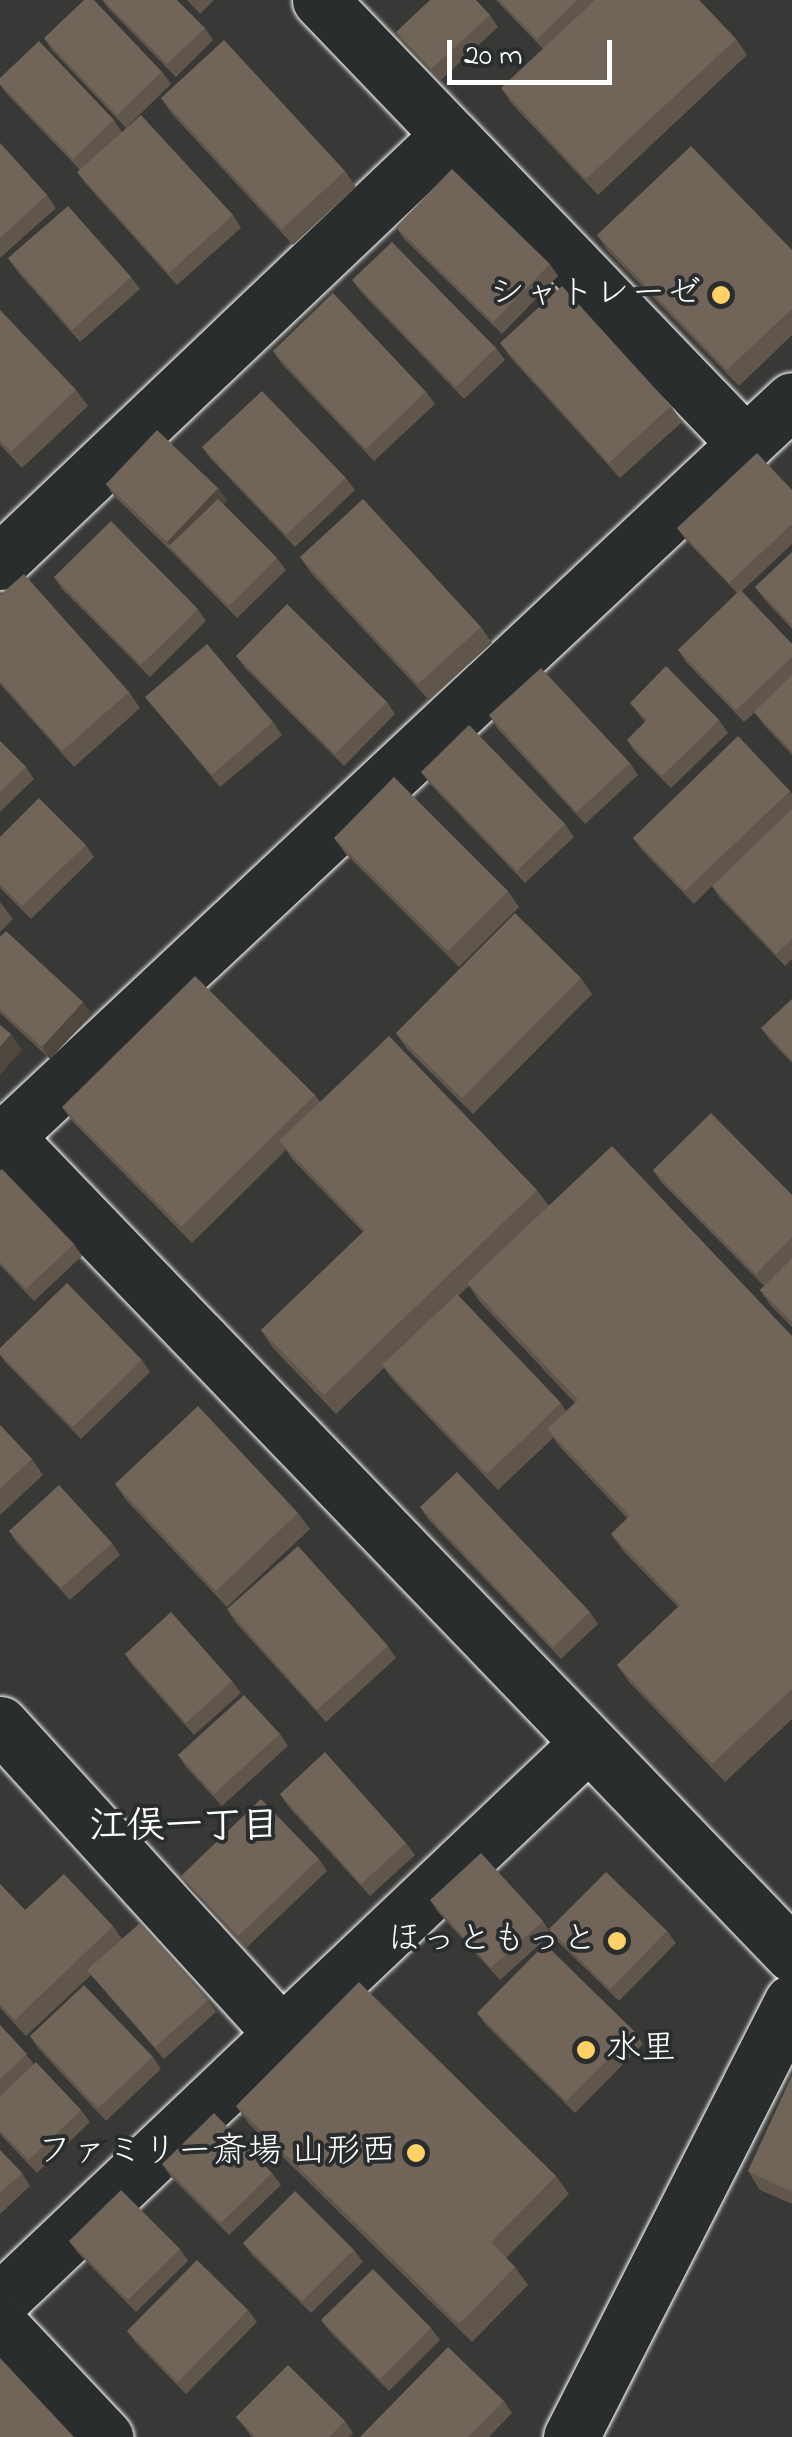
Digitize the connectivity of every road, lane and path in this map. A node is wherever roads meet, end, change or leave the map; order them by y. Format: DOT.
graph roads {
  1 [pos="320,0"];
  2 [pos="448,136"];
  3 [pos="792,400"];
  4 [pos="746,444"];
  5 [pos="0,562"];
  6 [pos="3,1140"];
  7 [pos="0,1724"];
  8 [pos="585,1746"];
  9 [pos="792,1954"];
  10 [pos="792,2002"];
  11 [pos="281,2032"];
  12 [pos="0,2301"];
  13 [pos="0,2325"];
  14 [pos="105,2437"];
  15 [pos="571,2437"];
  1 -- 2 [label="street"];
  2 -- 4 [label="street"];
  2 -- 5 [label="street"];
  3 -- 4 [label="street"];
  4 -- 6 [label="street"];
  6 -- 8 [label="street"];
  7 -- 11 [label="street"];
  8 -- 9 [label="street"];
  8 -- 11 [label="street"];
  10 -- 15 [label="street"];
  11 -- 12 [label="street"];
  13 -- 14 [label="street"];
}
